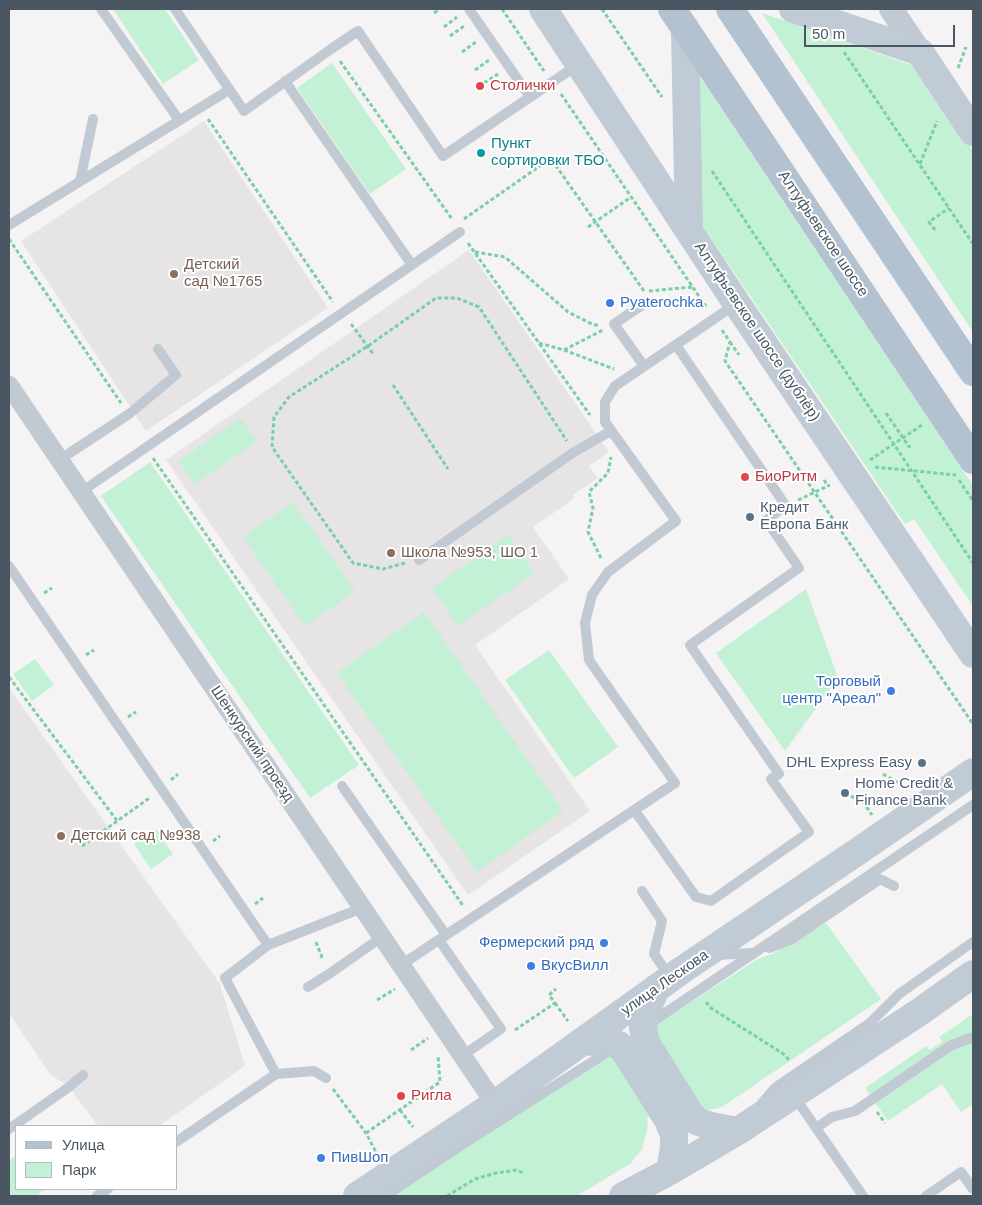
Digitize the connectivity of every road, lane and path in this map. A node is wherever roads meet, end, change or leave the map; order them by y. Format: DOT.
graph roads {
  1 [pos="101,9"];
  2 [pos="175,9"];
  3 [pos="440,9"];
  4 [pos="469,9"];
  5 [pos="502,9"];
  6 [pos="543,9"];
  7 [pos="602,9"];
  8 [pos="730,9"];
  9 [pos="793,9"];
  10 [pos="891,9"];
  11 [pos="434,13"];
  12 [pos="679,18"];
  13 [pos="840,45"];
  14 [pos="966,47"];
  15 [pos="331,48"];
  16 [pos="920,52"];
  17 [pos="580,63"];
  18 [pos="958,69"];
  19 [pos="285,81"];
  20 [pos="552,82"];
  21 [pos="229,90"];
  22 [pos="530,97"];
  23 [pos="666,104"];
  24 [pos="200,107"];
  25 [pos="940,114"];
  26 [pos="93,119"];
  27 [pos="179,120"];
  28 [pos="973,132"];
  29 [pos="920,164"];
  30 [pos="709,168"];
  31 [pos="80,181"];
  32 [pos="631,197"];
  33 [pos="949,208"];
  34 [pos="595,222"];
  35 [pos="9,224"];
  36 [pos="588,227"];
  37 [pos="458,228"];
  38 [pos="935,230"];
  39 [pos="690,231"];
  40 [pos="9,239"];
  41 [pos="973,244"];
  42 [pos="474,252"];
  43 [pos="412,265"];
  44 [pos="693,287"];
  45 [pos="737,304"];
  46 [pos="642,305"];
  47 [pos="342,314"];
  48 [pos="714,319"];
  49 [pos="614,324"];
  50 [pos="730,342"];
  51 [pos="539,343"];
  52 [pos="676,345"];
  53 [pos="368,346"];
  54 [pos="158,348"];
  55 [pos="564,350"];
  56 [pos="373,354"];
  57 [pos="739,355"];
  58 [pos="644,366"];
  59 [pos="973,372"];
  60 [pos="631,375"];
  61 [pos="9,385"];
  62 [pos="393,385"];
  63 [pos="886,413"];
  64 [pos="129,414"];
  65 [pos="927,432"];
  66 [pos="608,433"];
  67 [pos="894,444"];
  68 [pos="146,447"];
  69 [pos="910,448"];
  70 [pos="574,452"];
  71 [pos="60,460"];
  72 [pos="960,468"];
  73 [pos="448,469"];
  74 [pos="857,469"];
  75 [pos="912,471"];
  76 [pos="824,480"];
  77 [pos="828,486"];
  78 [pos="81,492"];
  79 [pos="815,493"];
  80 [pos="973,501"];
  81 [pos="786,506"];
  82 [pos="419,560"];
  83 [pos="973,563"];
  84 [pos="9,566"];
  85 [pos="608,572"];
  86 [pos="973,654"];
  87 [pos="9,677"];
  88 [pos="973,724"];
  89 [pos="973,772"];
  90 [pos="884,774"];
  91 [pos="342,786"];
  92 [pos="162,790"];
  93 [pos="910,790"];
  94 [pos="850,796"];
  95 [pos="973,806"];
  96 [pos="635,810"];
  97 [pos="873,816"];
  98 [pos="118,822"];
  99 [pos="82,846"];
  100 [pos="894,886"];
  101 [pos="642,891"];
  102 [pos="362,908"];
  103 [pos="472,918"];
  104 [pos="310,928"];
  105 [pos="382,937"];
  106 [pos="443,938"];
  107 [pos="973,942"];
  108 [pos="268,945"];
  109 [pos="753,954"];
  110 [pos="703,956"];
  111 [pos="401,965"];
  112 [pos="329,974"];
  113 [pos="973,974"];
  114 [pos="663,983"];
  115 [pos="308,986"];
  116 [pos="397,987"];
  117 [pos="556,989"];
  118 [pos="697,992"];
  119 [pos="377,1000"];
  120 [pos="555,1003"];
  121 [pos="574,1032"];
  122 [pos="509,1034"];
  123 [pos="430,1036"];
  124 [pos="631,1037"];
  125 [pos="973,1037"];
  126 [pos="438,1048"];
  127 [pos="411,1050"];
  128 [pos="462,1056"];
  129 [pos="276,1074"];
  130 [pos="83,1075"];
  131 [pos="326,1078"];
  132 [pos="796,1084"];
  133 [pos="495,1104"];
  134 [pos="400,1110"];
  135 [pos="413,1127"];
  136 [pos="816,1128"];
  137 [pos="9,1129"];
  138 [pos="738,1131"];
  139 [pos="366,1133"];
  140 [pos="178,1141"];
  141 [pos="379,1158"];
  142 [pos="670,1171"];
  143 [pos="525,1174"];
  144 [pos="973,1189"];
  145 [pos="358,1196"];
  146 [pos="385,1196"];
  147 [pos="447,1196"];
  148 [pos="623,1196"];
  149 [pos="863,1196"];
  150 [pos="926,1196"];
  1 -- 27 [label="lane"];
  2 -- 21 [label="lane"];
  3 -- 11 [label="path"];
  4 -- 22 [label="lane"];
  5 -- 20 [label="path"];
  6 -- 17 [label="main road, Алтуфьевское шоссе (дублёр)"];
  7 -- 23 [label="path"];
  8 -- 59 [label="main road"];
  9 -- 16 [label="main road"];
  10 -- 16 [label="street"];
  12 -- 39 [label="main road"];
  12 -- 72 [label="main road, Алтуфьевское шоссе"];
  13 -- 29 [label="path"];
  14 -- 18 [label="path"];
  15 -- 19 [label="lane"];
  15 -- 22 [label="lane"];
  15 -- 37 [label="path"];
  16 -- 28 [label="main road"];
  17 -- 20 [label="lane"];
  17 -- 39 [label="main road, Алтуфьевское шоссе (дублёр)"];
  19 -- 21 [label="lane"];
  19 -- 43 [label="lane"];
  20 -- 22 [label="lane"];
  20 -- 32 [label="path"];
  21 -- 24 [label="lane"];
  24 -- 27 [label="lane"];
  24 -- 47 [label="path"];
  25 -- 29 [label="path"];
  26 -- 31 [label="lane"];
  27 -- 31 [label="lane"];
  29 -- 33 [label="path"];
  30 -- 67 [label="path"];
  31 -- 35 [label="lane"];
  32 -- 34 [label="path"];
  32 -- 44 [label="path"];
  33 -- 38 [label="path"];
  33 -- 41 [label="path"];
  34 -- 36 [label="path"];
  34 -- 37 [label="path"];
  34 -- 44 [label="path"];
  37 -- 42 [label="path"];
  37 -- 43 [label="lane"];
  39 -- 45 [label="main road, Алтуфьевское шоссе (дублёр)"];
  40 -- 64 [label="path"];
  42 -- 49 [label="path"];
  42 -- 51 [label="path"];
  43 -- 47 [label="lane"];
  44 -- 48 [label="path"];
  45 -- 48 [label="lane"];
  45 -- 74 [label="main road, Алтуфьевское шоссе (дублёр)"];
  46 -- 49 [label="lane"];
  47 -- 53 [label="path"];
  47 -- 68 [label="lane"];
  48 -- 50 [label="path"];
  48 -- 52 [label="lane"];
  49 -- 55 [label="path"];
  49 -- 58 [label="lane"];
  50 -- 57 [label="path"];
  50 -- 79 [label="path"];
  51 -- 55 [label="path"];
  51 -- 66 [label="path"];
  52 -- 58 [label="lane"];
  52 -- 81 [label="lane"];
  53 -- 56 [label="path"];
  53 -- 70 [label="path"];
  53 -- 82 [label="path"];
  54 -- 64 [label="lane"];
  55 -- 60 [label="path"];
  58 -- 60 [label="lane"];
  60 -- 66 [label="lane"];
  61 -- 71 [label="street, Шенкурский проезд"];
  62 -- 73 [label="path"];
  63 -- 69 [label="path"];
  64 -- 71 [label="lane"];
  65 -- 67 [label="path"];
  66 -- 70 [label="lane"];
  66 -- 85 [label="path"];
  66 -- 85 [label="lane"];
  67 -- 74 [label="path"];
  67 -- 75 [label="path"];
  68 -- 78 [label="lane"];
  68 -- 103 [label="path"];
  70 -- 82 [label="lane"];
  71 -- 78 [label="street, Шенкурский проезд"];
  72 -- 75 [label="path"];
  72 -- 80 [label="path"];
  74 -- 75 [label="path"];
  74 -- 77 [label="path"];
  74 -- 86 [label="main road, Алтуфьевское шоссе (дублёр)"];
  75 -- 83 [label="path"];
  76 -- 77 [label="path"];
  77 -- 79 [label="path"];
  78 -- 102 [label="street, Шенкурский проезд"];
  79 -- 81 [label="path"];
  79 -- 88 [label="path"];
  81 -- 96 [label="lane"];
  84 -- 92 [label="lane"];
  85 -- 96 [label="lane"];
  87 -- 98 [label="path"];
  89 -- 110 [label="main road, улица Лескова"];
  90 -- 93 [label="path"];
  91 -- 106 [label="lane"];
  92 -- 98 [label="path"];
  92 -- 108 [label="lane"];
  94 -- 97 [label="path"];
  95 -- 109 [label="lane, улица Лескова"];
  96 -- 103 [label="lane"];
  98 -- 99 [label="path"];
  100 -- 109 [label="lane"];
  101 -- 114 [label="lane"];
  102 -- 104 [label="lane"];
  102 -- 105 [label="street, Шенкурский проезд"];
  103 -- 106 [label="lane"];
  104 -- 108 [label="lane"];
  104 -- 112 [label="path"];
  105 -- 111 [label="street, Шенкурский проезд"];
  105 -- 112 [label="lane"];
  106 -- 111 [label="lane"];
  106 -- 128 [label="lane"];
  107 -- 132 [label="lane"];
  108 -- 129 [label="lane"];
  109 -- 110 [label="lane"];
  109 -- 118 [label="lane, улица Лескова"];
  110 -- 114 [label="main road, улица Лескова"];
  111 -- 128 [label="street, Шенкурский проезд"];
  112 -- 115 [label="lane"];
  113 -- 132 [label="main road"];
  114 -- 121 [label="main road, улица Лескова"];
  114 -- 124 [label="main road"];
  116 -- 119 [label="path"];
  117 -- 120 [label="path"];
  118 -- 124 [label="lane, улица Лескова"];
  118 -- 132 [label="path"];
  120 -- 121 [label="path"];
  120 -- 122 [label="path"];
  121 -- 124 [label="main road"];
  121 -- 133 [label="main road, улица Лескова"];
  123 -- 127 [label="path"];
  124 -- 138 [label="main road"];
  124 -- 142 [label="main road"];
  124 -- 146 [label="lane, улица Лескова"];
  125 -- 136 [label="lane"];
  126 -- 134 [label="path"];
  128 -- 133 [label="street, Шенкурский проезд"];
  129 -- 131 [label="lane"];
  129 -- 140 [label="lane"];
  130 -- 137 [label="lane"];
  131 -- 139 [label="path"];
  132 -- 136 [label="lane"];
  132 -- 138 [label="main road"];
  133 -- 145 [label="main road, улица Лескова"];
  134 -- 135 [label="path"];
  134 -- 139 [label="path"];
  136 -- 149 [label="lane"];
  138 -- 142 [label="main road"];
  139 -- 141 [label="path"];
  142 -- 148 [label="main road"];
  143 -- 147 [label="path"];
  144 -- 150 [label="lane"];
}
